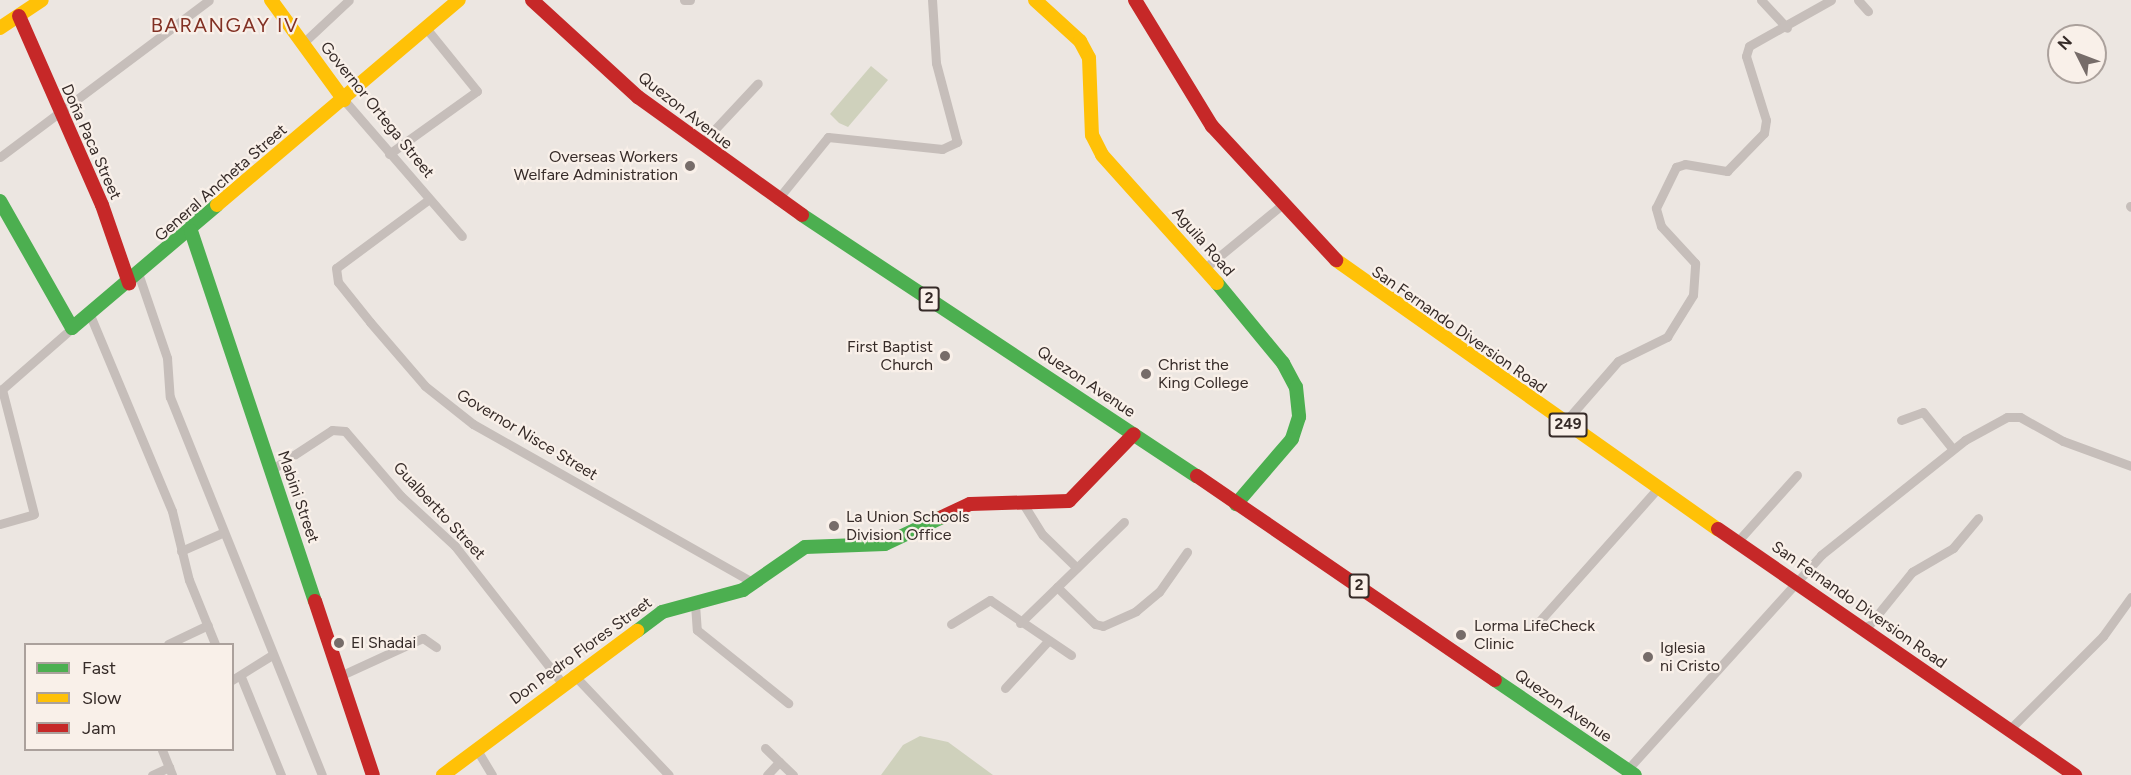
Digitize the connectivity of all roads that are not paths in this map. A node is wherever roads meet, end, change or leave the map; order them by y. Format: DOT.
graph roads {
  1 [pos="27,0"];
  2 [pos="42,0"];
  3 [pos="209,0"];
  4 [pos="271,0"];
  5 [pos="349,0"];
  6 [pos="459,0"];
  7 [pos="532,0"];
  8 [pos="684,0"];
  9 [pos="690,0"];
  10 [pos="932,0"];
  11 [pos="1035,0"];
  12 [pos="1135,0"];
  13 [pos="1761,0"];
  14 [pos="1831,0"];
  15 [pos="1858,0"];
  16 [pos="1868,11"];
  17 [pos="19,16"];
  18 [pos="0,19"];
  19 [pos="0,28"];
  20 [pos="426,28"];
  21 [pos="1787,28"];
  22 [pos="302,44"];
  23 [pos="758,83"];
  24 [pos="344,100"];
  25 [pos="60,115"];
  26 [pos="700,144"];
  27 [pos="389,154"];
  28 [pos="0,156"];
  29 [pos="428,200"];
  30 [pos="777,200"];
  31 [pos="0,201"];
  32 [pos="1283,204"];
  33 [pos="191,231"];
  34 [pos="462,236"];
  35 [pos="1205,268"];
  36 [pos="134,280"];
  37 [pos="90,315"];
  38 [pos="72,328"];
  39 [pos="1,390"];
  40 [pos="1901,420"];
  41 [pos="1564,423"];
  42 [pos="1134,434"];
  43 [pos="1952,448"];
  44 [pos="2131,466"];
  45 [pos="271,470"];
  46 [pos="1797,475"];
  47 [pos="1658,488"];
  48 [pos="1022,502"];
  49 [pos="1236,504"];
  50 [pos="1978,518"];
  51 [pos="1124,522"];
  52 [pos="0,524"];
  53 [pos="222,533"];
  54 [pos="1737,542"];
  55 [pos="181,550"];
  56 [pos="1187,552"];
  57 [pos="1077,568"];
  58 [pos="1796,582"];
  59 [pos="754,583"];
  60 [pos="1057,586"];
  61 [pos="2131,597"];
  62 [pos="694,604"];
  63 [pos="1020,623"];
  64 [pos="951,624"];
  65 [pos="208,625"];
  66 [pos="1536,625"];
  67 [pos="1865,630"];
  68 [pos="1048,641"];
  69 [pos="172,643"];
  70 [pos="214,643"];
  71 [pos="436,647"];
  72 [pos="272,655"];
  73 [pos="1071,655"];
  74 [pos="573,674"];
  75 [pos="342,675"];
  76 [pos="237,679"];
  77 [pos="561,683"];
  78 [pos="1005,688"];
  79 [pos="788,703"];
  80 [pos="2009,730"];
  81 [pos="765,748"];
  82 [pos="477,750"];
  83 [pos="162,751"];
  84 [pos="779,762"];
  85 [pos="171,771"];
  86 [pos="1631,772"];
  87 [pos="152,775"];
  88 [pos="281,775"];
  89 [pos="322,775"];
  90 [pos="373,775"];
  91 [pos="443,775"];
  92 [pos="492,775"];
  93 [pos="669,775"];
  94 [pos="767,775"];
  95 [pos="793,775"];
  96 [pos="2074,775"];
  1 -- 18 [label="main road"];
  2 -- 17 [label="main road"];
  3 -- 25 [label="street"];
  4 -- 22 [label="main road, Governor Ortega Street"];
  5 -- 22 [label="street"];
  6 -- 20 [label="main road, General Ancheta Street"];
  7 -- 26 [label="main road, Quezon Avenue / 2"];
  8 -- 9 [label="street"];
  10 -- 30 [label="street"];
  11 -- 35 [label="main road, Aguila Road"];
  12 -- 32 [label="main road, San Fernando Diversion Road / 249"];
  13 -- 21 [label="street"];
  14 -- 21 [label="street"];
  15 -- 16 [label="street"];
  17 -- 19 [label="main road"];
  17 -- 25 [label="main road, Doña Paca Street"];
  20 -- 24 [label="main road, General Ancheta Street"];
  20 -- 27 [label="street"];
  21 -- 41 [label="street"];
  22 -- 24 [label="main road, Governor Ortega Street"];
  23 -- 26 [label="street"];
  24 -- 27 [label="street, Governor Ortega Street"];
  24 -- 33 [label="main road, General Ancheta Street"];
  25 -- 28 [label="street"];
  25 -- 36 [label="main road, Doña Paca Street"];
  26 -- 30 [label="main road, Quezon Avenue / 2"];
  27 -- 29 [label="street, Governor Ortega Street"];
  29 -- 34 [label="street, Governor Ortega Street"];
  29 -- 59 [label="street, Governor Nisce Street"];
  30 -- 42 [label="main road, Quezon Avenue / 2"];
  31 -- 38 [label="main road"];
  32 -- 35 [label="street"];
  32 -- 41 [label="main road, San Fernando Diversion Road / 249"];
  33 -- 36 [label="main road, General Ancheta Street"];
  33 -- 45 [label="main road, Mabini Street"];
  35 -- 49 [label="main road, Aguila Road"];
  36 -- 37 [label="main road, General Ancheta Street"];
  36 -- 53 [label="street"];
  37 -- 38 [label="main road, General Ancheta Street"];
  37 -- 55 [label="street"];
  38 -- 39 [label="street, General Ancheta Street"];
  39 -- 52 [label="street"];
  40 -- 43 [label="street"];
  41 -- 47 [label="main road, San Fernando Diversion Road / 249"];
  42 -- 48 [label="main road, Don Pedro Flores Street"];
  42 -- 49 [label="main road, Quezon Avenue / 2"];
  43 -- 44 [label="street"];
  43 -- 58 [label="street"];
  45 -- 75 [label="main road, Mabini Street"];
  45 -- 77 [label="street, Gualbertto Street"];
  46 -- 54 [label="street"];
  47 -- 54 [label="main road, San Fernando Diversion Road / 249"];
  47 -- 66 [label="street"];
  48 -- 57 [label="street"];
  48 -- 59 [label="main road, Don Pedro Flores Street"];
  49 -- 86 [label="main road, Quezon Avenue / 2"];
  50 -- 67 [label="street"];
  51 -- 57 [label="street"];
  53 -- 55 [label="street"];
  53 -- 72 [label="street"];
  54 -- 58 [label="main road, San Fernando Diversion Road / 249"];
  55 -- 65 [label="street"];
  56 -- 60 [label="street"];
  57 -- 60 [label="street"];
  58 -- 67 [label="main road, San Fernando Diversion Road / 249"];
  58 -- 86 [label="street"];
  59 -- 62 [label="main road, Don Pedro Flores Street"];
  60 -- 63 [label="street"];
  61 -- 80 [label="street"];
  62 -- 74 [label="main road, Don Pedro Flores Street"];
  62 -- 79 [label="street"];
  63 -- 64 [label="street"];
  63 -- 68 [label="street"];
  65 -- 69 [label="street"];
  65 -- 70 [label="street"];
  67 -- 80 [label="main road, San Fernando Diversion Road / 249"];
  68 -- 73 [label="street"];
  68 -- 78 [label="street"];
  71 -- 75 [label="street"];
  72 -- 76 [label="street"];
  72 -- 89 [label="street"];
  74 -- 77 [label="main road, Don Pedro Flores Street"];
  74 -- 93 [label="street"];
  75 -- 90 [label="main road, Mabini Street"];
  76 -- 88 [label="street"];
  77 -- 82 [label="main road, Don Pedro Flores Street"];
  80 -- 96 [label="main road, San Fernando Diversion Road / 249"];
  81 -- 84 [label="street"];
  82 -- 91 [label="main road, Don Pedro Flores Street"];
  82 -- 92 [label="street"];
  83 -- 85 [label="street"];
  84 -- 94 [label="street"];
  84 -- 95 [label="street"];
  85 -- 87 [label="street"];
}
